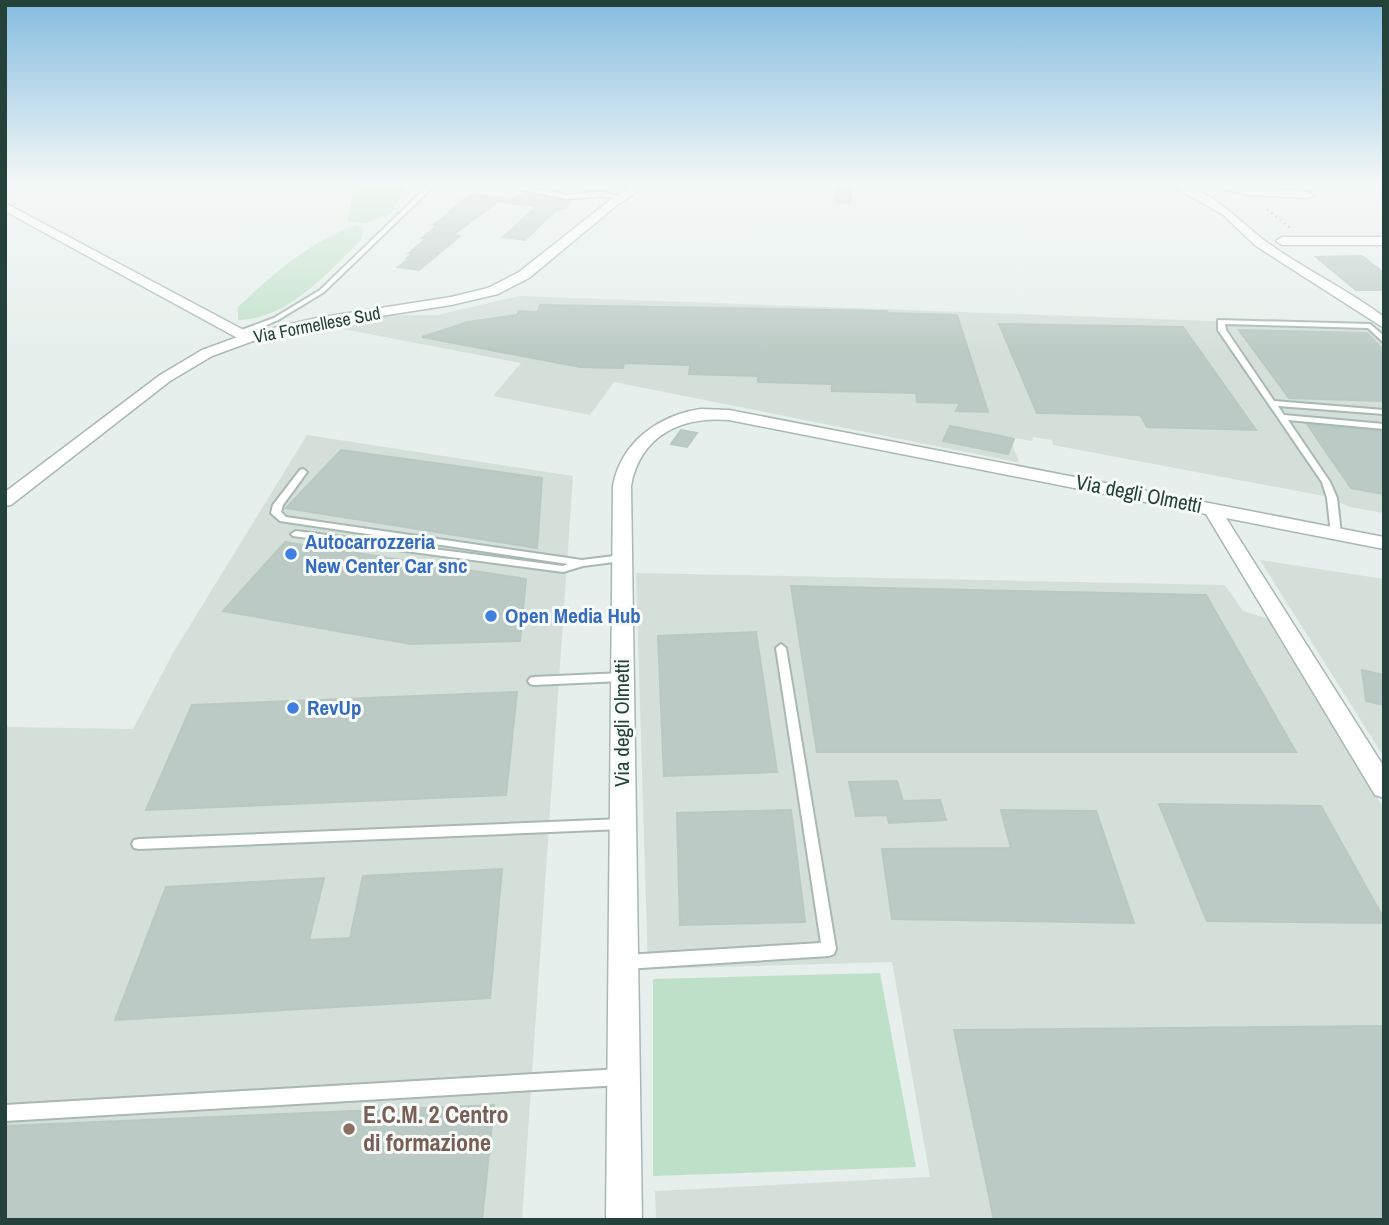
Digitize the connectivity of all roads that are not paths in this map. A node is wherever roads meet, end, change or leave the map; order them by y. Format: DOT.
graph roads {
  1 [pos="73,241"];
  2 [pos="374,241"];
  3 [pos="566,241"];
  4 [pos="1258,241"];
  5 [pos="1381,319"];
  6 [pos="244,336"];
  7 [pos="1384,341"];
  8 [pos="1272,403"];
  9 [pos="1384,412"];
  10 [pos="1280,417"];
  11 [pos="1384,427"];
  12 [pos="303,472"];
  13 [pos="5,501"];
  14 [pos="1214,509"];
  15 [pos="296,534"];
  16 [pos="1336,534"];
  17 [pos="1384,543"];
  18 [pos="622,558"];
  19 [pos="582,564"];
  20 [pos="781,648"];
  21 [pos="622,677"];
  22 [pos="534,681"];
  23 [pos="1384,788"];
  24 [pos="622,824"];
  25 [pos="139,844"];
  26 [pos="623,962"];
  27 [pos="623,1076"];
  28 [pos="5,1113"];
  29 [pos="624,1220"];
  1 -- 6 [label="street"];
  2 -- 6 [label="lane"];
  3 -- 6 [label="street, Via Formellese Sud"];
  4 -- 5 [label="street"];
  6 -- 13 [label="street, Via Formellese Sud"];
  7 -- 8 [label="lane"];
  8 -- 9 [label="lane"];
  8 -- 10 [label="lane"];
  10 -- 11 [label="lane"];
  10 -- 16 [label="lane"];
  12 -- 19 [label="lane"];
  14 -- 16 [label="street, Via degli Olmetti"];
  14 -- 18 [label="street, Via degli Olmetti"];
  14 -- 23 [label="street, Via degli Olmetti"];
  15 -- 19 [label="lane"];
  16 -- 17 [label="street, Via degli Olmetti"];
  18 -- 19 [label="lane"];
  18 -- 21 [label="street, Via degli Olmetti"];
  20 -- 26 [label="lane"];
  21 -- 22 [label="lane"];
  21 -- 24 [label="street, Via degli Olmetti"];
  24 -- 25 [label="lane"];
  24 -- 26 [label="street, Via degli Olmetti"];
  26 -- 27 [label="street, Via degli Olmetti"];
  27 -- 28 [label="lane"];
  27 -- 29 [label="street, Via degli Olmetti"];
}
